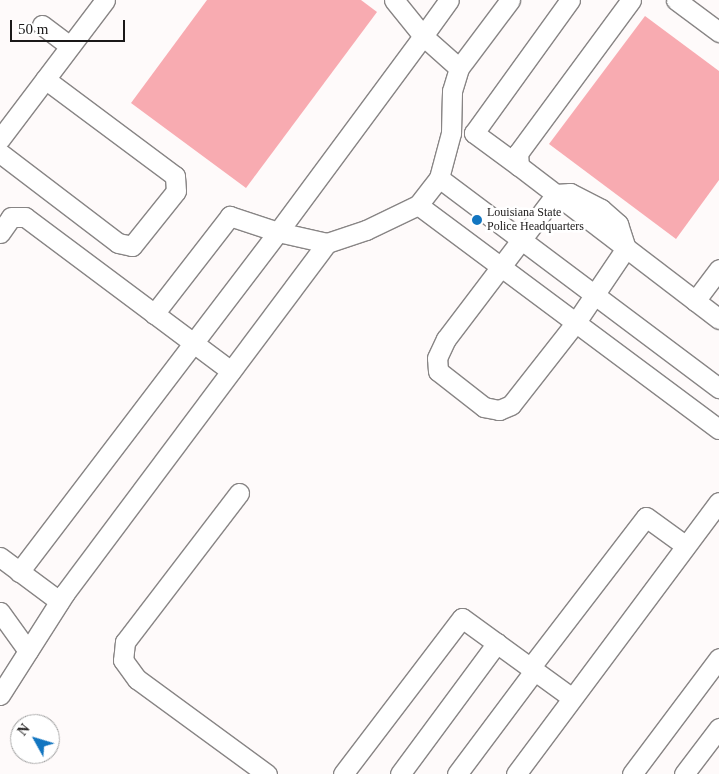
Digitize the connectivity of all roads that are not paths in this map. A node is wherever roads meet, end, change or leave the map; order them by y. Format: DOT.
graph roads {
  1 [pos="105,0"];
  2 [pos="394,0"];
  3 [pos="449,0"];
  4 [pos="510,0"];
  5 [pos="570,0"];
  6 [pos="632,0"];
  7 [pos="676,0"];
  8 [pos="42,25"];
  9 [pos="719,32"];
  10 [pos="423,36"];
  11 [pos="70,46"];
  12 [pos="458,68"];
  13 [pos="45,79"];
  14 [pos="0,139"];
  15 [pos="0,153"];
  16 [pos="519,166"];
  17 [pos="439,178"];
  18 [pos="556,194"];
  19 [pos="418,205"];
  20 [pos="0,232"];
  21 [pos="278,232"];
  22 [pos="521,239"];
  23 [pos="327,243"];
  24 [pos="626,248"];
  25 [pos="501,267"];
  26 [pos="719,269"];
  27 [pos="595,295"];
  28 [pos="695,301"];
  29 [pos="154,314"];
  30 [pos="719,319"];
  31 [pos="576,322"];
  32 [pos="194,344"];
  33 [pos="231,372"];
  34 [pos="719,388"];
  35 [pos="719,429"];
  36 [pos="239,493"];
  37 [pos="719,502"];
  38 [pos="686,546"];
  39 [pos="0,557"];
  40 [pos="19,572"];
  41 [pos="59,601"];
  42 [pos="0,612"];
  43 [pos="497,644"];
  44 [pos="28,651"];
  45 [pos="719,658"];
  46 [pos="532,669"];
  47 [pos="0,695"];
  48 [pos="572,698"];
  49 [pos="719,728"];
  50 [pos="267,774"];
  51 [pos="343,774"];
  52 [pos="400,774"];
  53 [pos="457,774"];
  54 [pos="516,774"];
  55 [pos="632,774"];
  56 [pos="684,774"];
  1 -- 11 [label="street"];
  2 -- 10 [label="street"];
  3 -- 10 [label="street"];
  4 -- 12 [label="street"];
  5 -- 16 [label="street"];
  6 -- 16 [label="street"];
  7 -- 9 [label="street"];
  8 -- 11 [label="street"];
  10 -- 12 [label="street"];
  10 -- 21 [label="street"];
  11 -- 13 [label="street"];
  12 -- 17 [label="street"];
  13 -- 14 [label="street"];
  13 -- 15 [label="street"];
  16 -- 18 [label="street"];
  17 -- 19 [label="street"];
  17 -- 22 [label="street"];
  18 -- 22 [label="street"];
  18 -- 24 [label="street"];
  19 -- 23 [label="street"];
  19 -- 25 [label="street"];
  20 -- 29 [label="street"];
  21 -- 23 [label="street"];
  21 -- 29 [label="street"];
  21 -- 32 [label="street"];
  22 -- 25 [label="street"];
  22 -- 27 [label="street"];
  23 -- 33 [label="street"];
  24 -- 27 [label="street"];
  24 -- 28 [label="street"];
  25 -- 31 [label="street"];
  25 -- 31 [label="street"];
  26 -- 28 [label="street"];
  27 -- 31 [label="street"];
  27 -- 34 [label="street"];
  28 -- 30 [label="street"];
  29 -- 32 [label="street"];
  31 -- 35 [label="street"];
  32 -- 33 [label="street"];
  32 -- 40 [label="street"];
  33 -- 41 [label="street"];
  36 -- 50 [label="street"];
  37 -- 38 [label="street"];
  38 -- 46 [label="street"];
  38 -- 48 [label="street"];
  39 -- 40 [label="street"];
  40 -- 41 [label="street"];
  41 -- 44 [label="street"];
  42 -- 44 [label="street"];
  43 -- 46 [label="street"];
  43 -- 51 [label="street"];
  43 -- 52 [label="street"];
  44 -- 47 [label="street"];
  45 -- 55 [label="street"];
  46 -- 48 [label="street"];
  46 -- 53 [label="street"];
  48 -- 54 [label="street"];
  49 -- 56 [label="street"];
}
